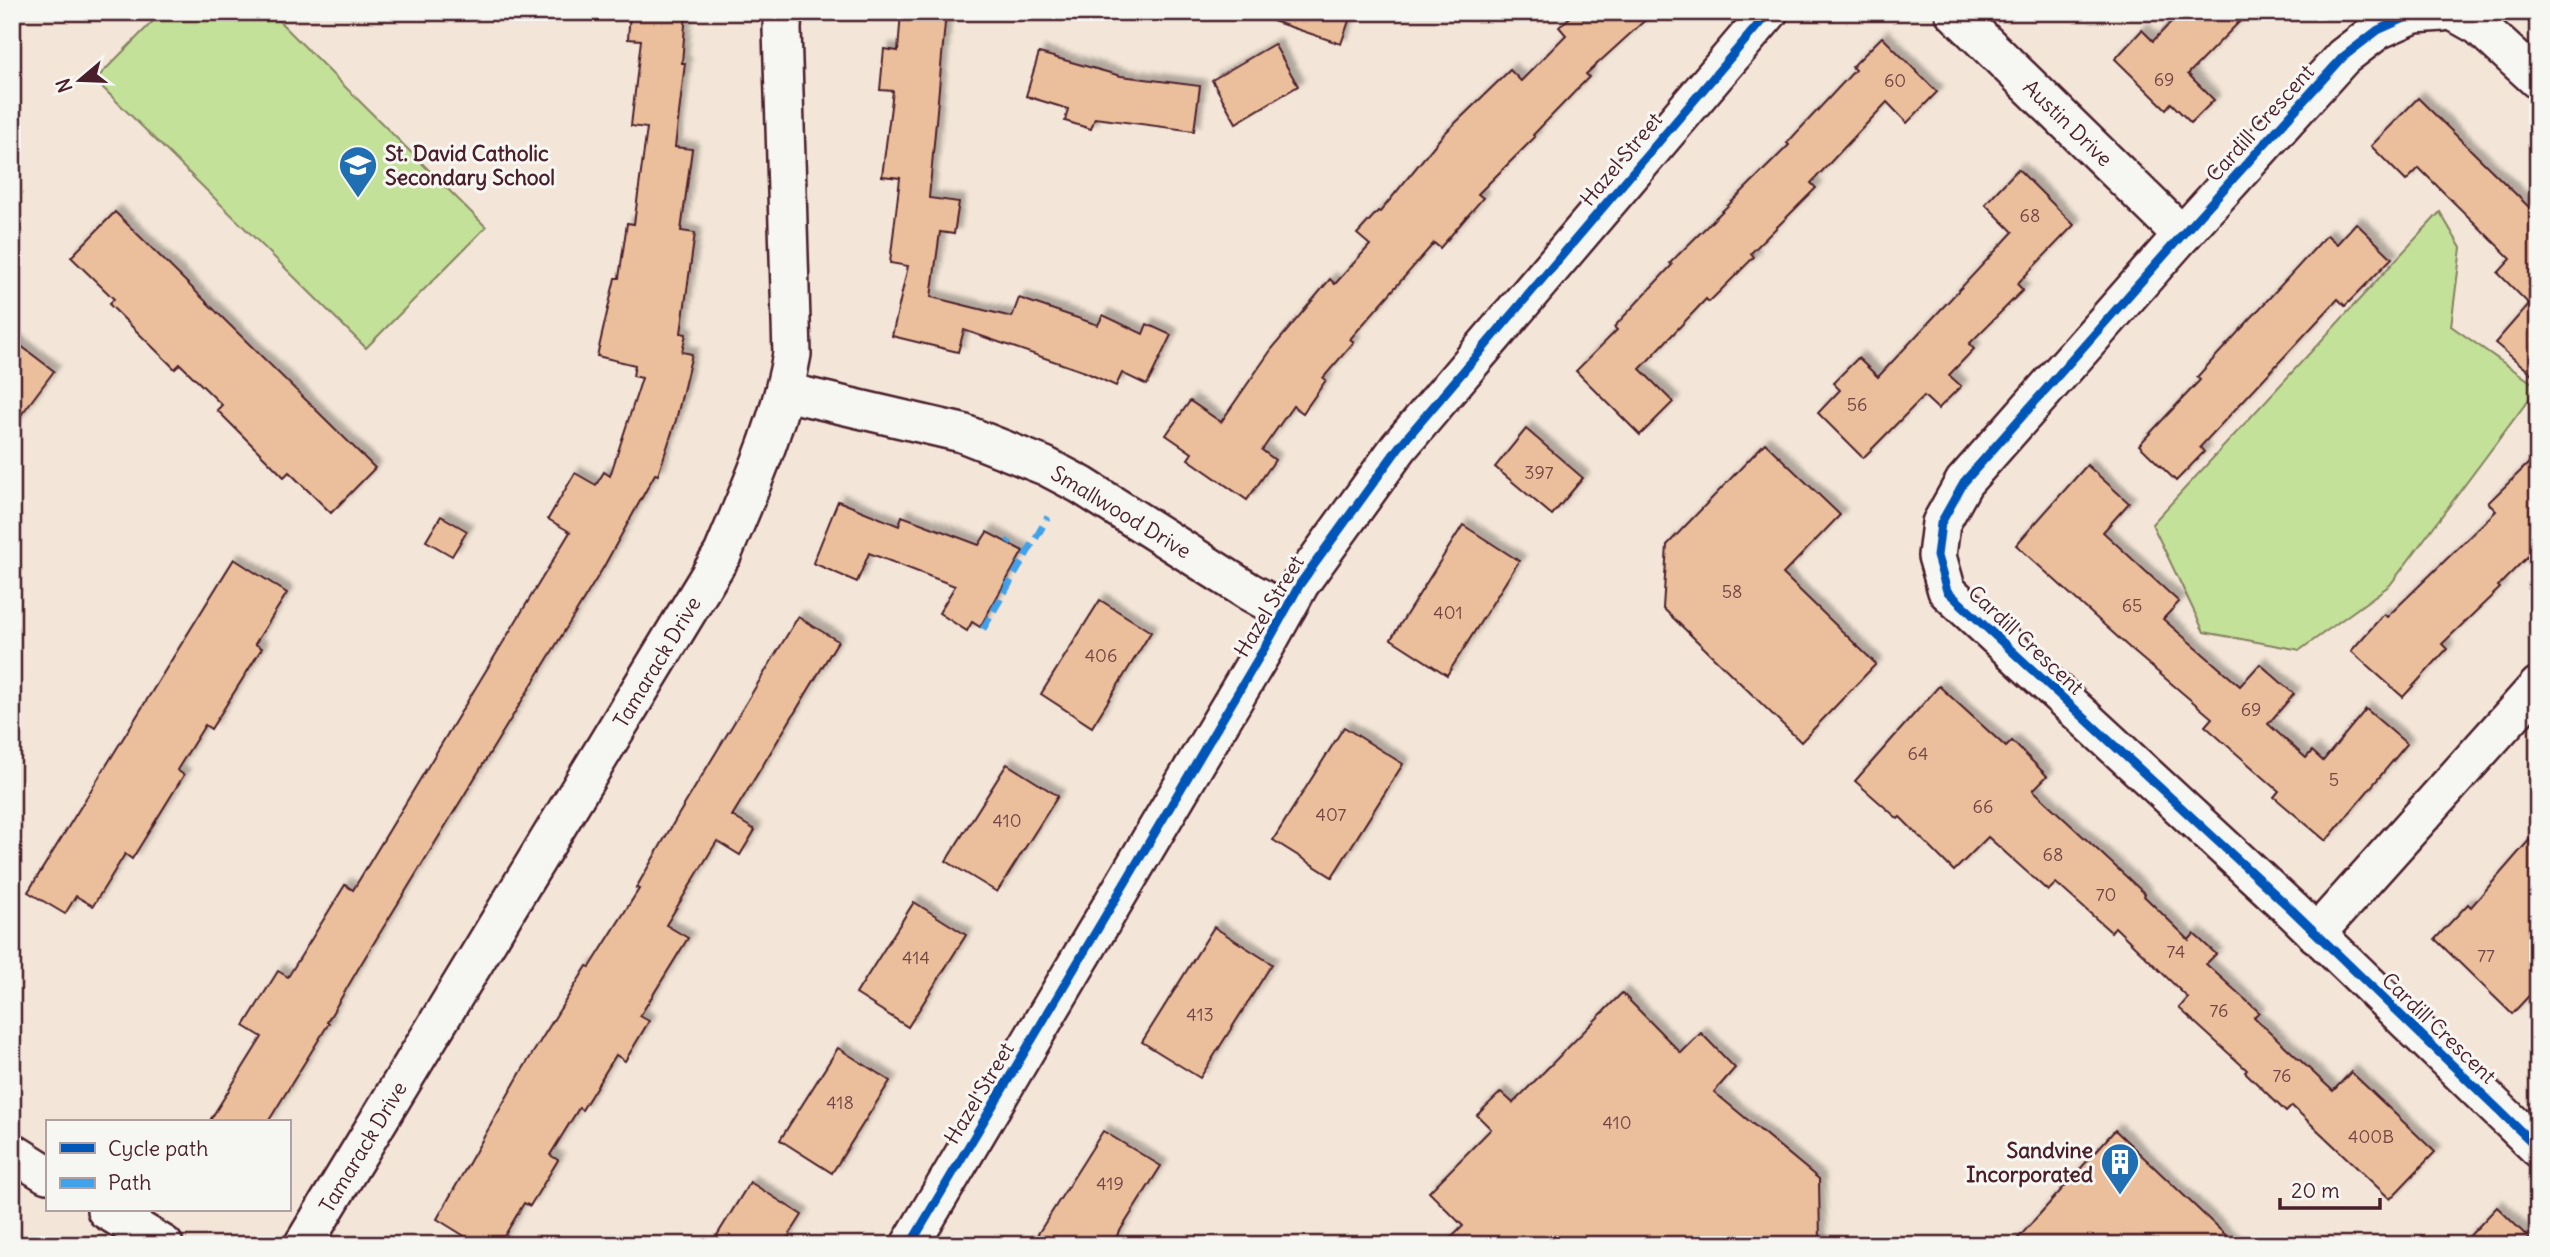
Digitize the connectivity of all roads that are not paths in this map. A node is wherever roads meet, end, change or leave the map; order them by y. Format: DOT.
graph roads {
  1 [pos="783,12"];
  2 [pos="1769,12"];
  3 [pos="1955,12"];
  4 [pos="2443,12"];
  5 [pos="2454,12"];
  6 [pos="2538,80"];
  7 [pos="2182,235"];
  8 [pos="786,392"];
  9 [pos="1284,611"];
  10 [pos="2538,686"];
  11 [pos="2316,934"];
  12 [pos="2538,1148"];
  13 [pos="12,1152"];
  14 [pos="46,1173"];
  15 [pos="109,1212"];
  16 [pos="164,1245"];
  17 [pos="303,1245"];
  18 [pos="910,1245"];
  1 -- 8 [label="street, Tamarack Drive"];
  2 -- 9 [label="street, Hazel Street"];
  3 -- 7 [label="street, Austin Drive"];
  4 -- 7 [label="street, Cardill Crescent"];
  5 -- 6 [label="street"];
  7 -- 11 [label="street, Cardill Crescent"];
  8 -- 9 [label="street, Smallwood Drive"];
  8 -- 17 [label="street, Tamarack Drive"];
  9 -- 18 [label="street, Hazel Street"];
  10 -- 11 [label="street"];
  11 -- 12 [label="street, Cardill Crescent"];
  13 -- 14 [label="street"];
  15 -- 16 [label="street"];
}
